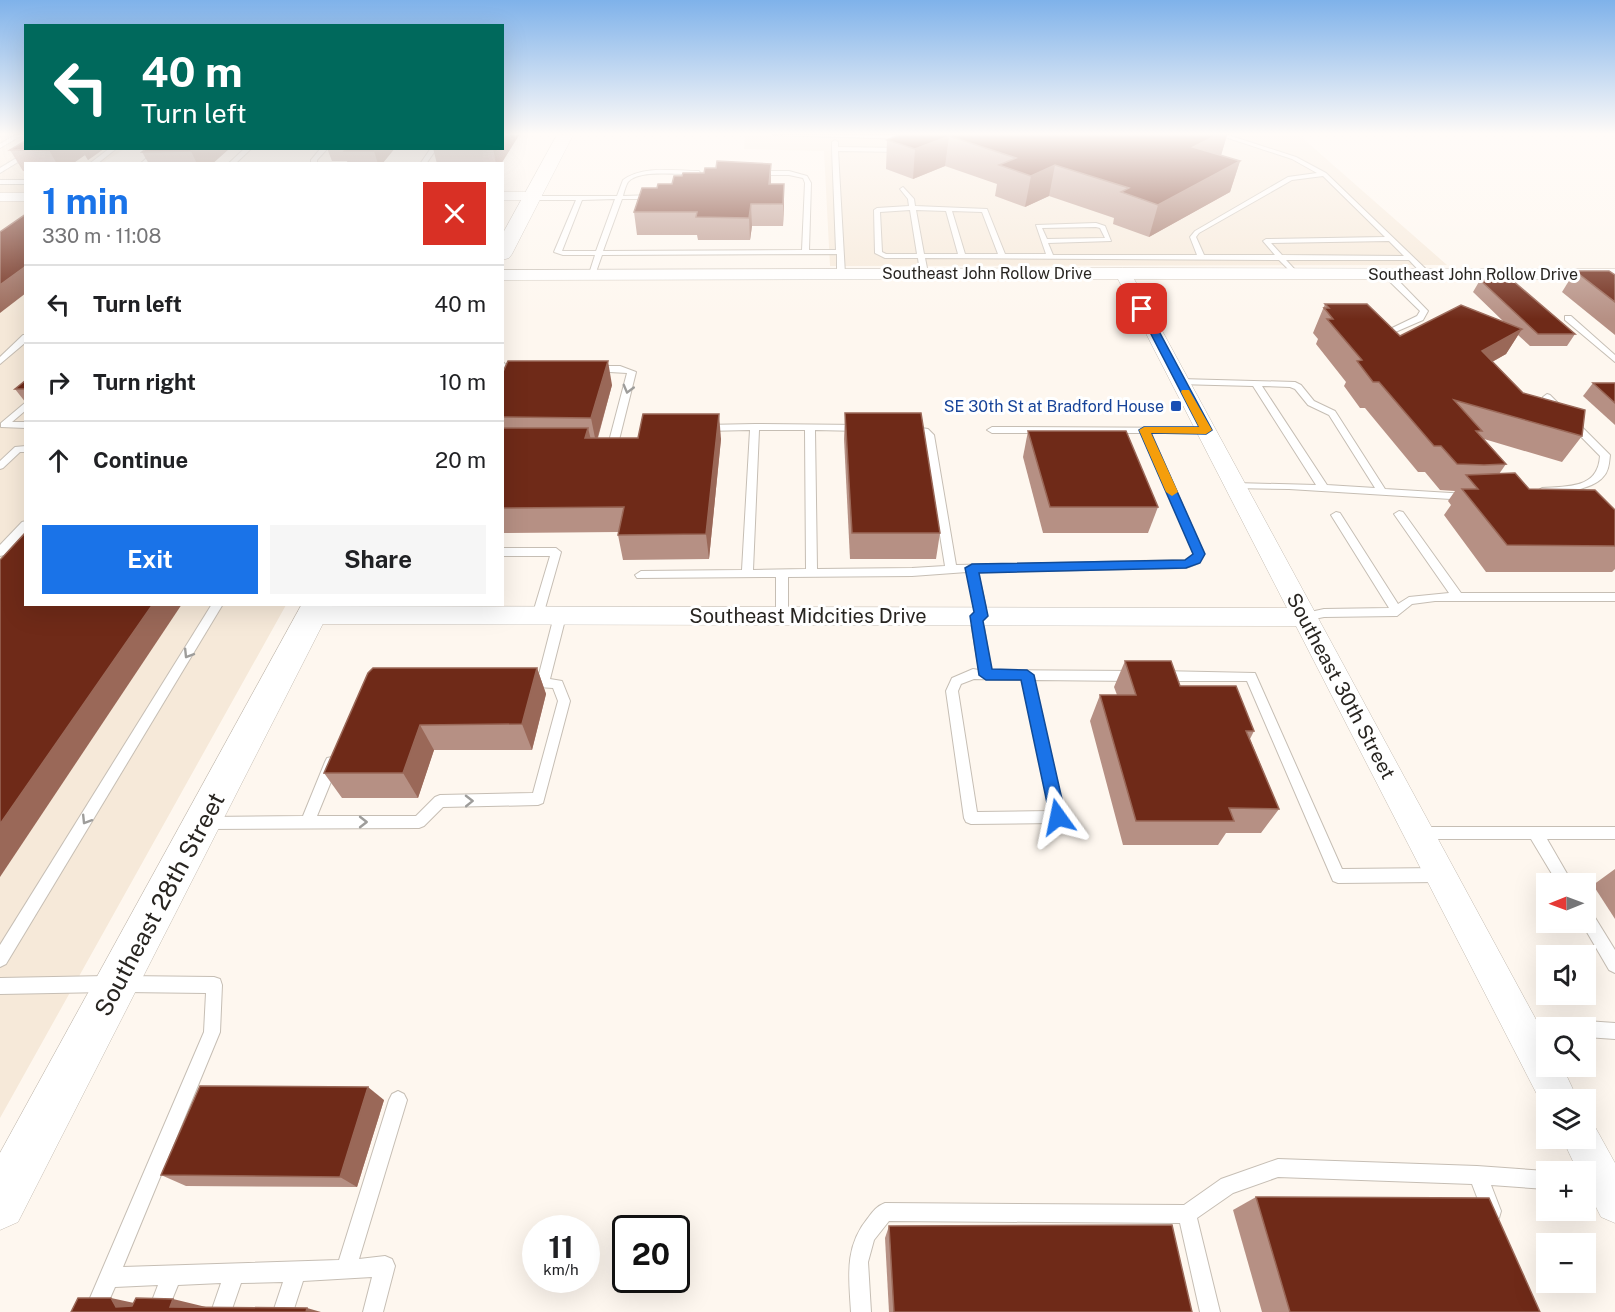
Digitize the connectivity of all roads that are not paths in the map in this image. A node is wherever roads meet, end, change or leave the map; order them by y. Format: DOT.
graph roads {
  1 [pos="509,196"];
  2 [pos="655,196"];
  3 [pos="807,196"];
  4 [pos="837,196"];
  5 [pos="909,196"];
  6 [pos="1259,196"];
  7 [pos="1347,196"];
  8 [pos="0,197"];
  9 [pos="24,197"];
  10 [pos="532,197"];
  11 [pos="580,198"];
  12 [pos="619,198"];
  13 [pos="912,208"];
  14 [pos="948,208"];
  15 [pos="1391,239"];
  16 [pos="1044,241"];
  17 [pos="504,250"];
  18 [pos="805,252"];
  19 [pos="840,252"];
  20 [pos="600,253"];
  21 [pos="921,255"];
  22 [pos="962,255"];
  23 [pos="1002,256"];
  24 [pos="1050,256"];
  25 [pos="1201,256"];
  26 [pos="1280,256"];
  27 [pos="1410,258"];
  28 [pos="924,273"];
  29 [pos="1123,273"];
  30 [pos="591,274"];
  31 [pos="841,274"];
  32 [pos="1295,274"];
  33 [pos="1387,274"];
  34 [pos="1615,274"];
  35 [pos="504,275"];
  36 [pos="1428,275"];
  37 [pos="1568,318"];
  38 [pos="1393,331"];
  39 [pos="24,338"];
  40 [pos="1615,359"];
  41 [pos="0,361"];
  42 [pos="505,367"];
  43 [pos="518,370"];
  44 [pos="586,370"];
  45 [pos="1180,381"];
  46 [pos="1256,383"];
  47 [pos="1546,398"];
  48 [pos="24,407"];
  49 [pos="24,425"];
  50 [pos="755,427"];
  51 [pos="810,427"];
  52 [pos="698,428"];
  53 [pos="868,428"];
  54 [pos="891,428"];
  55 [pos="992,430"];
  56 [pos="1144,430"];
  57 [pos="1206,430"];
  58 [pos="601,448"];
  59 [pos="24,449"];
  60 [pos="0,466"];
  61 [pos="1236,486"];
  62 [pos="1324,489"];
  63 [pos="1382,492"];
  64 [pos="1535,492"];
  65 [pos="1478,496"];
  66 [pos="1399,514"];
  67 [pos="1336,515"];
  68 [pos="24,527"];
  69 [pos="0,552"];
  70 [pos="504,552"];
  71 [pos="972,568"];
  72 [pos="951,569"];
  73 [pos="782,573"];
  74 [pos="812,573"];
  75 [pos="747,574"];
  76 [pos="641,575"];
  77 [pos="1458,597"];
  78 [pos="1615,597"];
  79 [pos="217,606"];
  80 [pos="315,610"];
  81 [pos="1397,612"];
  82 [pos="549,616"];
  83 [pos="782,616"];
  84 [pos="979,616"];
  85 [pos="1305,617"];
  86 [pos="986,675"];
  87 [pos="1027,675"];
  88 [pos="508,683"];
  89 [pos="543,683"];
  90 [pos="338,747"];
  91 [pos="307,822"];
  92 [pos="202,823"];
  93 [pos="1419,833"];
  94 [pos="1535,833"];
  95 [pos="1615,833"];
  96 [pos="1559,873"];
  97 [pos="1442,875"];
  98 [pos="1596,933"];
  99 [pos="0,959"];
  100 [pos="1615,965"];
  101 [pos="116,984"];
  102 [pos="0,986"];
  103 [pos="1534,1028"];
  104 [pos="1596,1029"];
  105 [pos="1615,1030"];
  106 [pos="1556,1089"];
  107 [pos="398,1100"];
  108 [pos="1586,1149"];
  109 [pos="1477,1175"];
  110 [pos="1536,1179"];
  111 [pos="1605,1189"];
  112 [pos="0,1204"];
  113 [pos="1187,1214"];
  114 [pos="1499,1228"];
  115 [pos="345,1270"];
  116 [pos="297,1271"];
  117 [pos="234,1273"];
  118 [pos="172,1275"];
  119 [pos="109,1277"];
  120 [pos="160,1306"];
  121 [pos="94,1312"];
  122 [pos="221,1312"];
  123 [pos="283,1312"];
  124 [pos="373,1312"];
  125 [pos="861,1312"];
  126 [pos="1210,1312"];
  1 -- 10 [label="street"];
  2 -- 12 [label="lane"];
  3 -- 18 [label="lane"];
  4 -- 19 [label="lane"];
  5 -- 13 [label="lane"];
  6 -- 25 [label="lane"];
  7 -- 15 [label="lane"];
  8 -- 9 [label="street"];
  10 -- 11 [label="lane"];
  10 -- 17 [label="main road"];
  11 -- 12 [label="lane"];
  11 -- 20 [label="lane"];
  12 -- 20 [label="lane"];
  13 -- 14 [label="lane"];
  13 -- 21 [label="lane"];
  13 -- 21 [label="lane"];
  14 -- 22 [label="lane"];
  14 -- 23 [label="lane"];
  15 -- 26 [label="lane"];
  15 -- 27 [label="lane"];
  16 -- 16 [label="lane"];
  16 -- 24 [label="lane"];
  18 -- 19 [label="lane"];
  18 -- 20 [label="lane"];
  19 -- 31 [label="lane"];
  20 -- 30 [label="lane"];
  21 -- 22 [label="lane"];
  21 -- 28 [label="lane"];
  22 -- 23 [label="lane"];
  23 -- 24 [label="lane"];
  24 -- 25 [label="lane"];
  25 -- 26 [label="lane"];
  26 -- 27 [label="lane"];
  26 -- 32 [label="lane"];
  27 -- 36 [label="lane"];
  28 -- 29 [label="street, Southeast John Rollow Drive"];
  28 -- 31 [label="street, Southeast John Rollow Drive"];
  29 -- 32 [label="street, Southeast John Rollow Drive"];
  29 -- 45 [label="street, Southeast 30th Street"];
  30 -- 31 [label="street, Southeast John Rollow Drive"];
  30 -- 35 [label="street, Southeast John Rollow Drive"];
  32 -- 33 [label="street, Southeast John Rollow Drive"];
  33 -- 36 [label="street, Southeast John Rollow Drive"];
  33 -- 38 [label="lane"];
  34 -- 36 [label="street, Southeast John Rollow Drive"];
  37 -- 40 [label="lane"];
  39 -- 41 [label="lane"];
  42 -- 43 [label="lane"];
  44 -- 58 [label="lane, one-way"];
  45 -- 46 [label="lane"];
  45 -- 57 [label="street, Southeast 30th Street"];
  46 -- 62 [label="lane"];
  46 -- 63 [label="lane"];
  47 -- 64 [label="lane"];
  48 -- 49 [label="lane"];
  50 -- 51 [label="lane"];
  50 -- 52 [label="lane"];
  50 -- 75 [label="lane"];
  51 -- 53 [label="lane"];
  51 -- 74 [label="lane"];
  54 -- 72 [label="lane"];
  55 -- 56 [label="lane"];
  56 -- 57 [label="lane"];
  56 -- 71 [label="lane"];
  57 -- 61 [label="street, Southeast 30th Street"];
  59 -- 60 [label="lane"];
  61 -- 62 [label="lane"];
  61 -- 85 [label="street, Southeast 30th Street"];
  62 -- 63 [label="lane"];
  63 -- 65 [label="lane"];
  66 -- 77 [label="lane"];
  67 -- 81 [label="lane"];
  68 -- 69 [label="lane"];
  70 -- 82 [label="lane"];
  71 -- 72 [label="lane"];
  71 -- 84 [label="lane"];
  72 -- 74 [label="lane"];
  73 -- 74 [label="lane"];
  73 -- 75 [label="lane"];
  73 -- 83 [label="lane"];
  75 -- 76 [label="lane"];
  77 -- 78 [label="lane"];
  77 -- 81 [label="lane"];
  79 -- 99 [label="lane, one-way"];
  80 -- 82 [label="street, Southeast Midcities Drive"];
  80 -- 92 [label="main road, Southeast 28th Street"];
  81 -- 85 [label="lane"];
  82 -- 83 [label="street, Southeast Midcities Drive"];
  82 -- 89 [label="lane"];
  83 -- 84 [label="street, Southeast Midcities Drive"];
  84 -- 85 [label="street, Southeast Midcities Drive"];
  84 -- 86 [label="lane"];
  85 -- 93 [label="street, Southeast 30th Street"];
  86 -- 87 [label="lane"];
  86 -- 87 [label="lane"];
  87 -- 97 [label="lane"];
  88 -- 89 [label="lane"];
  91 -- 89 [label="lane, one-way"];
  90 -- 91 [label="lane"];
  91 -- 92 [label="lane"];
  92 -- 101 [label="main road, Southeast 28th Street"];
  93 -- 94 [label="lane"];
  93 -- 97 [label="street, Southeast 30th Street"];
  94 -- 95 [label="lane"];
  94 -- 96 [label="lane"];
  97 -- 103 [label="street, Southeast 30th Street"];
  98 -- 100 [label="lane"];
  101 -- 102 [label="lane"];
  101 -- 112 [label="main road, Southeast 28th Street"];
  101 -- 119 [label="lane"];
  103 -- 106 [label="street, Southeast 30th Street"];
  104 -- 105 [label="lane"];
  107 -- 115 [label="lane"];
  108 -- 111 [label="street"];
  109 -- 110 [label="lane"];
  109 -- 113 [label="lane"];
  109 -- 114 [label="lane"];
  113 -- 125 [label="lane"];
  113 -- 126 [label="lane"];
  115 -- 116 [label="lane"];
  115 -- 124 [label="lane"];
  116 -- 117 [label="lane"];
  116 -- 123 [label="lane"];
  117 -- 118 [label="lane"];
  117 -- 122 [label="lane"];
  118 -- 119 [label="lane"];
  118 -- 120 [label="lane"];
  119 -- 121 [label="lane"];
}
